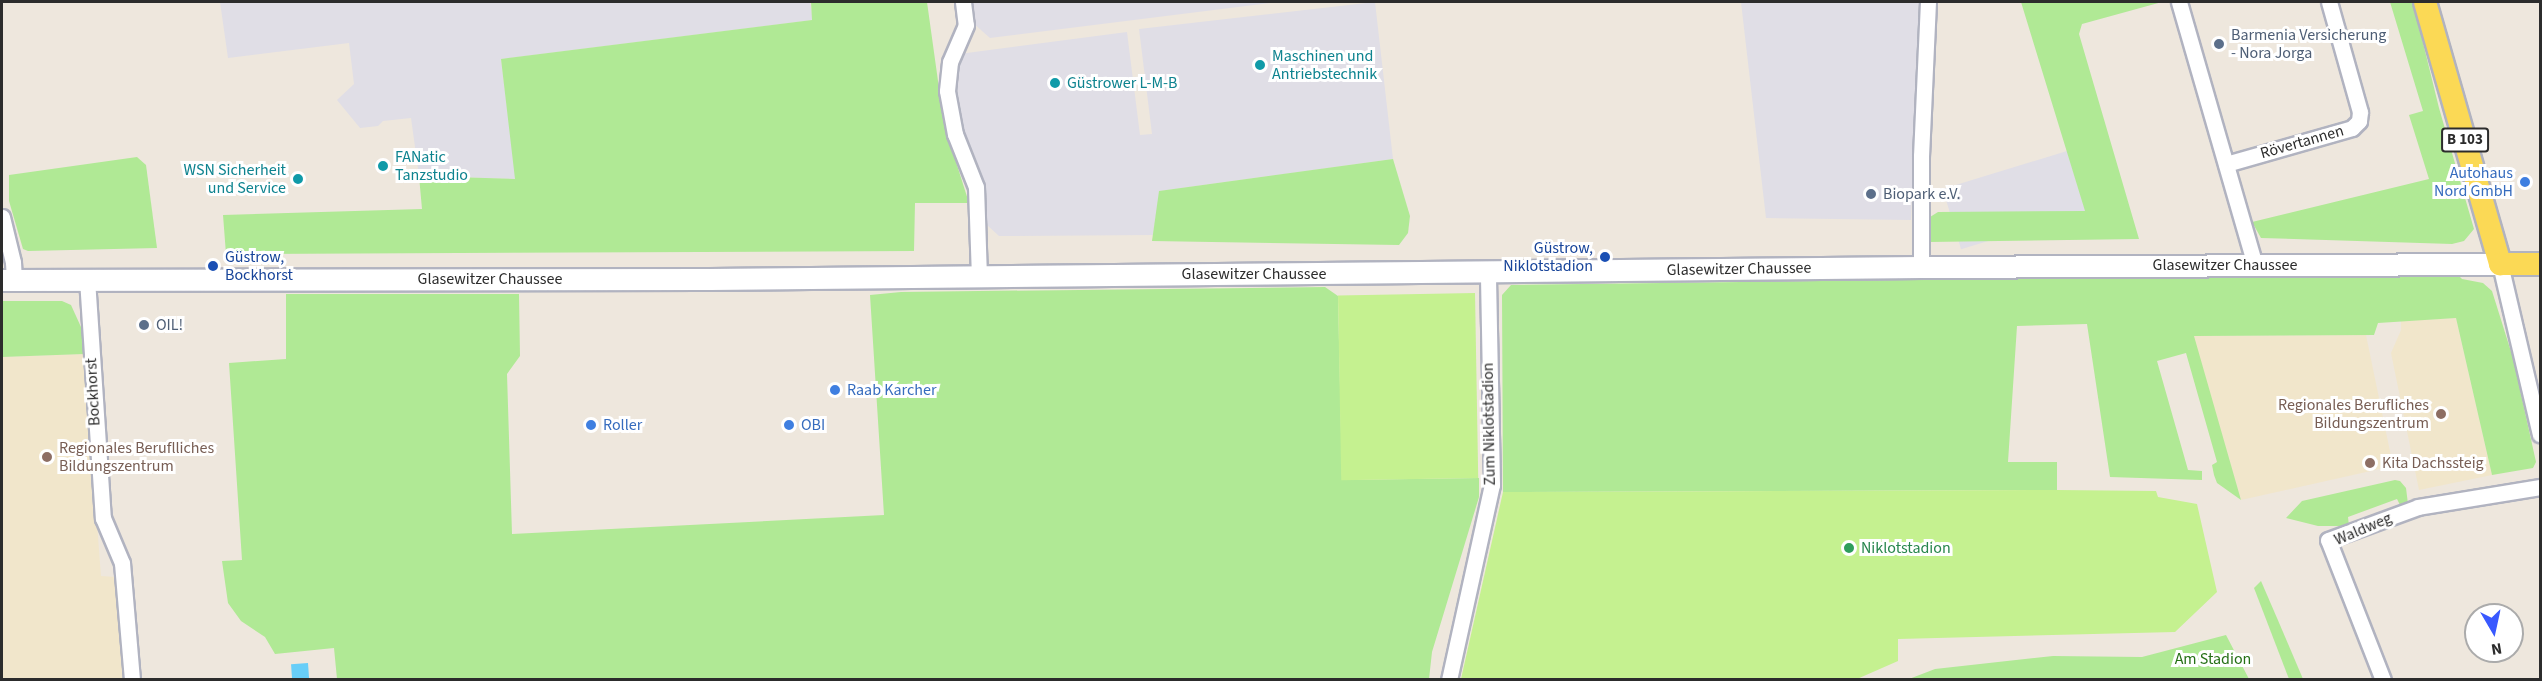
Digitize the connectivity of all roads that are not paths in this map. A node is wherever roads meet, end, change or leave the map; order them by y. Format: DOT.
graph roads {
  1 [pos="963,2"];
  2 [pos="1928,2"];
  3 [pos="2180,2"];
  4 [pos="2329,2"];
  5 [pos="2425,2"];
  6 [pos="2226,164"];
  7 [pos="2,217"];
  8 [pos="2500,264"];
  9 [pos="2541,264"];
  10 [pos="2255,265"];
  11 [pos="1921,267"];
  12 [pos="1488,273"];
  13 [pos="979,277"];
  14 [pos="87,279"];
  15 [pos="8,280"];
  16 [pos="2541,434"];
  17 [pos="2541,487"];
  18 [pos="132,680"];
  19 [pos="1449,680"];
  20 [pos="2383,680"];
  1 -- 13 [label="street"];
  2 -- 11 [label="street"];
  3 -- 6 [label="street"];
  4 -- 6 [label="street, Rövertannen"];
  5 -- 8 [label="main road, B 103"];
  6 -- 10 [label="street"];
  7 -- 15 [label="street"];
  8 -- 9 [label="main road"];
  8 -- 10 [label="main road, Glasewitzer Chaussee"];
  8 -- 16 [label="street"];
  10 -- 11 [label="main road, Glasewitzer Chaussee"];
  11 -- 12 [label="main road, Glasewitzer Chaussee"];
  12 -- 13 [label="main road, Glasewitzer Chaussee"];
  12 -- 19 [label="street, Zum Niklotstadion"];
  13 -- 14 [label="main road, Glasewitzer Chaussee"];
  14 -- 15 [label="main road, Glasewitzer Chaussee"];
  14 -- 18 [label="street, Bockhorst"];
  17 -- 20 [label="street, Waldweg"];
}
